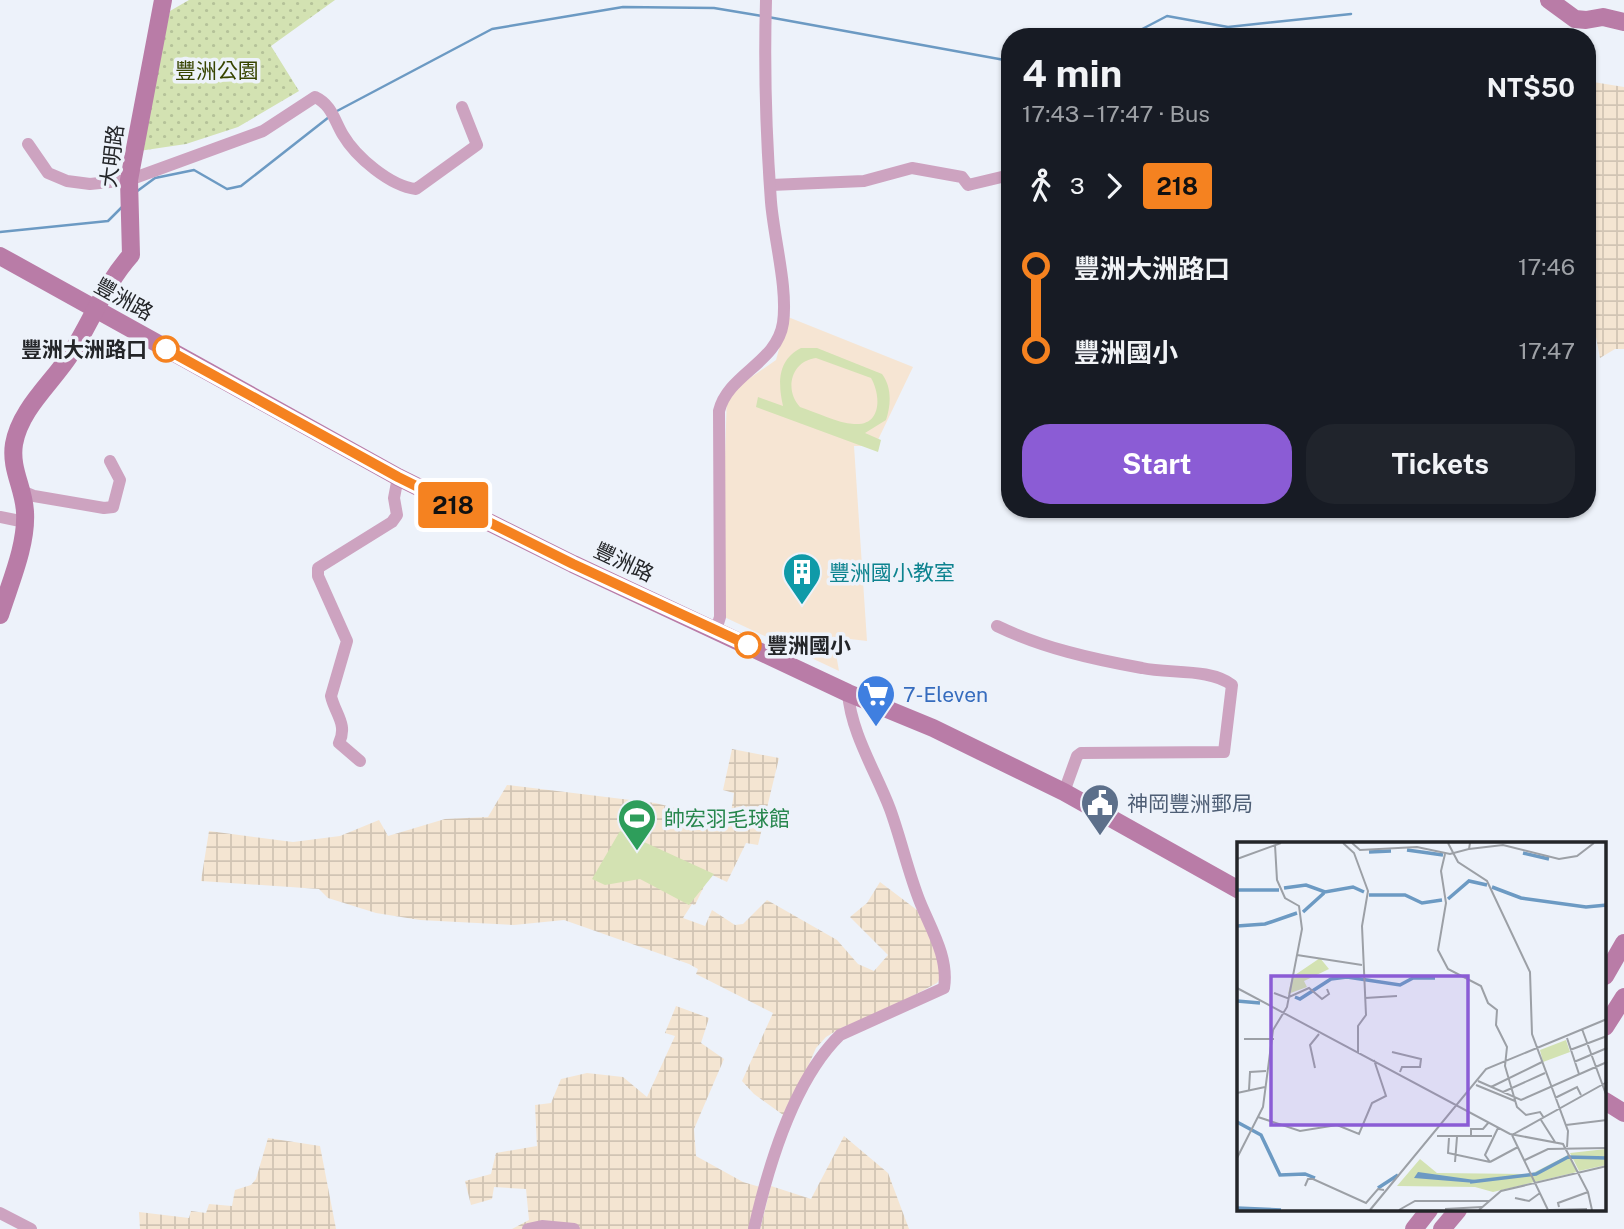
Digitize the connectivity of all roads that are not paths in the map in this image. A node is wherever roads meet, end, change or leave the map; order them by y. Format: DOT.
graph roads {
  1 [pos="163,0"];
  2 [pos="766,0"];
  3 [pos="1549,0"];
  4 [pos="1624,22"];
  5 [pos="462,107"];
  6 [pos="28,144"];
  7 [pos="1001,176"];
  8 [pos="129,180"];
  9 [pos="771,185"];
  10 [pos="0,256"];
  11 [pos="94,309"];
  12 [pos="110,461"];
  13 [pos="398,477"];
  14 [pos="22,491"];
  15 [pos="0,517"];
  16 [pos="25,522"];
  17 [pos="0,615"];
  18 [pos="997,626"];
  19 [pos="716,630"];
  20 [pos="848,693"];
  21 [pos="360,761"];
  22 [pos="1064,792"];
  23 [pos="1237,889"];
  24 [pos="1624,943"];
  25 [pos="1606,974"];
  26 [pos="1624,997"];
  27 [pos="1606,1025"];
  28 [pos="1606,1102"];
  29 [pos="1624,1113"];
  30 [pos="1427,1212"];
  31 [pos="1456,1212"];
  32 [pos="0,1213"];
  33 [pos="31,1229"];
  34 [pos="528,1229"];
  35 [pos="574,1229"];
  36 [pos="754,1229"];
  37 [pos="1414,1229"];
  38 [pos="1442,1229"];
  1 -- 8 [label="street, 大明路"];
  2 -- 9 [label="street"];
  3 -- 4 [label="street"];
  5 -- 8 [label="street"];
  6 -- 8 [label="street"];
  7 -- 9 [label="street"];
  8 -- 11 [label="street, 大明路"];
  9 -- 19 [label="street"];
  10 -- 11 [label="street, 豐洲路"];
  11 -- 13 [label="street, 豐洲路"];
  11 -- 14 [label="street, 大明路"];
  12 -- 14 [label="street"];
  13 -- 19 [label="street, 豐洲路"];
  13 -- 21 [label="street"];
  14 -- 16 [label="street, 大明路"];
  15 -- 16 [label="street"];
  16 -- 17 [label="street"];
  18 -- 22 [label="street"];
  19 -- 20 [label="street, 豐洲路"];
  20 -- 22 [label="street, 豐洲路"];
  20 -- 36 [label="street"];
  22 -- 23 [label="street, 豐洲路"];
  24 -- 25 [label="street"];
  26 -- 27 [label="street"];
  28 -- 29 [label="street"];
  30 -- 37 [label="street"];
  31 -- 38 [label="street"];
  32 -- 33 [label="street"];
  34 -- 35 [label="street"];
}
